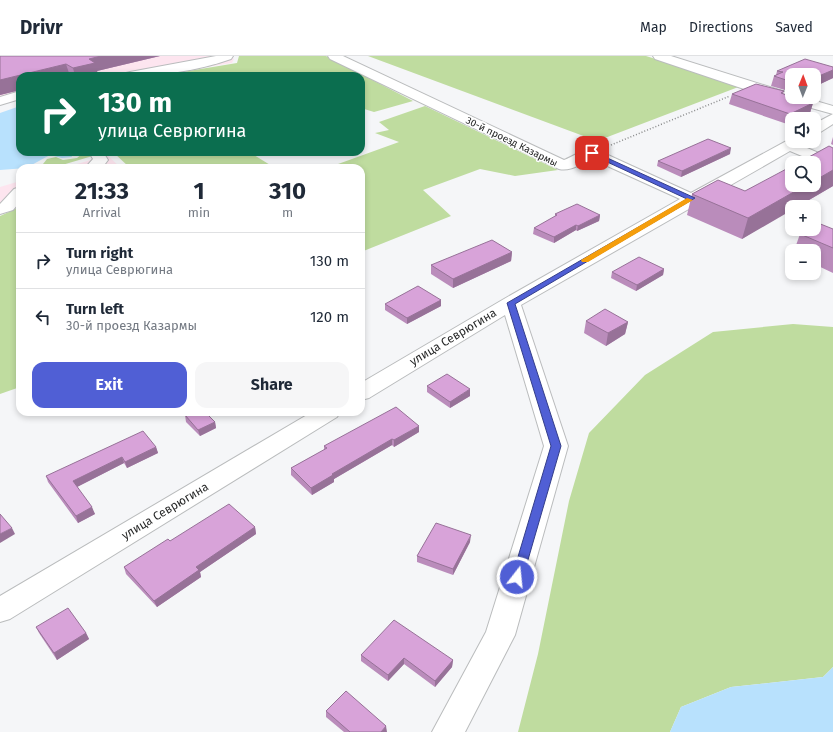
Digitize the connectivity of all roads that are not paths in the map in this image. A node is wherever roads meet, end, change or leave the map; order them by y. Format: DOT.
graph roads {
  1 [pos="227,56"];
  2 [pos="334,56"];
  3 [pos="659,56"];
  4 [pos="152,72"];
  5 [pos="16,96"];
  6 [pos="0,101"];
  7 [pos="833,110"];
  8 [pos="785,147"];
  9 [pos="803,148"];
  10 [pos="98,156"];
  11 [pos="97,164"];
  12 [pos="833,164"];
  13 [pos="16,197"];
  14 [pos="692,198"];
  15 [pos="0,209"];
  16 [pos="511,303"];
  17 [pos="365,391"];
  18 [pos="322,416"];
  19 [pos="0,610"];
  20 [pos="448,732"];
  1 -- 4 [label="street"];
  2 -- 14 [label="street, 30-й проезд Казармы"];
  3 -- 7 [label="street"];
  5 -- 6 [label="street"];
  8 -- 14 [label="street, улица Севрюгина"];
  9 -- 12 [label="street"];
  10 -- 11 [label="street"];
  13 -- 15 [label="street"];
  14 -- 16 [label="street, улица Севрюгина"];
  16 -- 17 [label="street, улица Севрюгина"];
  16 -- 20 [label="street"];
  18 -- 19 [label="street, улица Севрюгина"];
}
